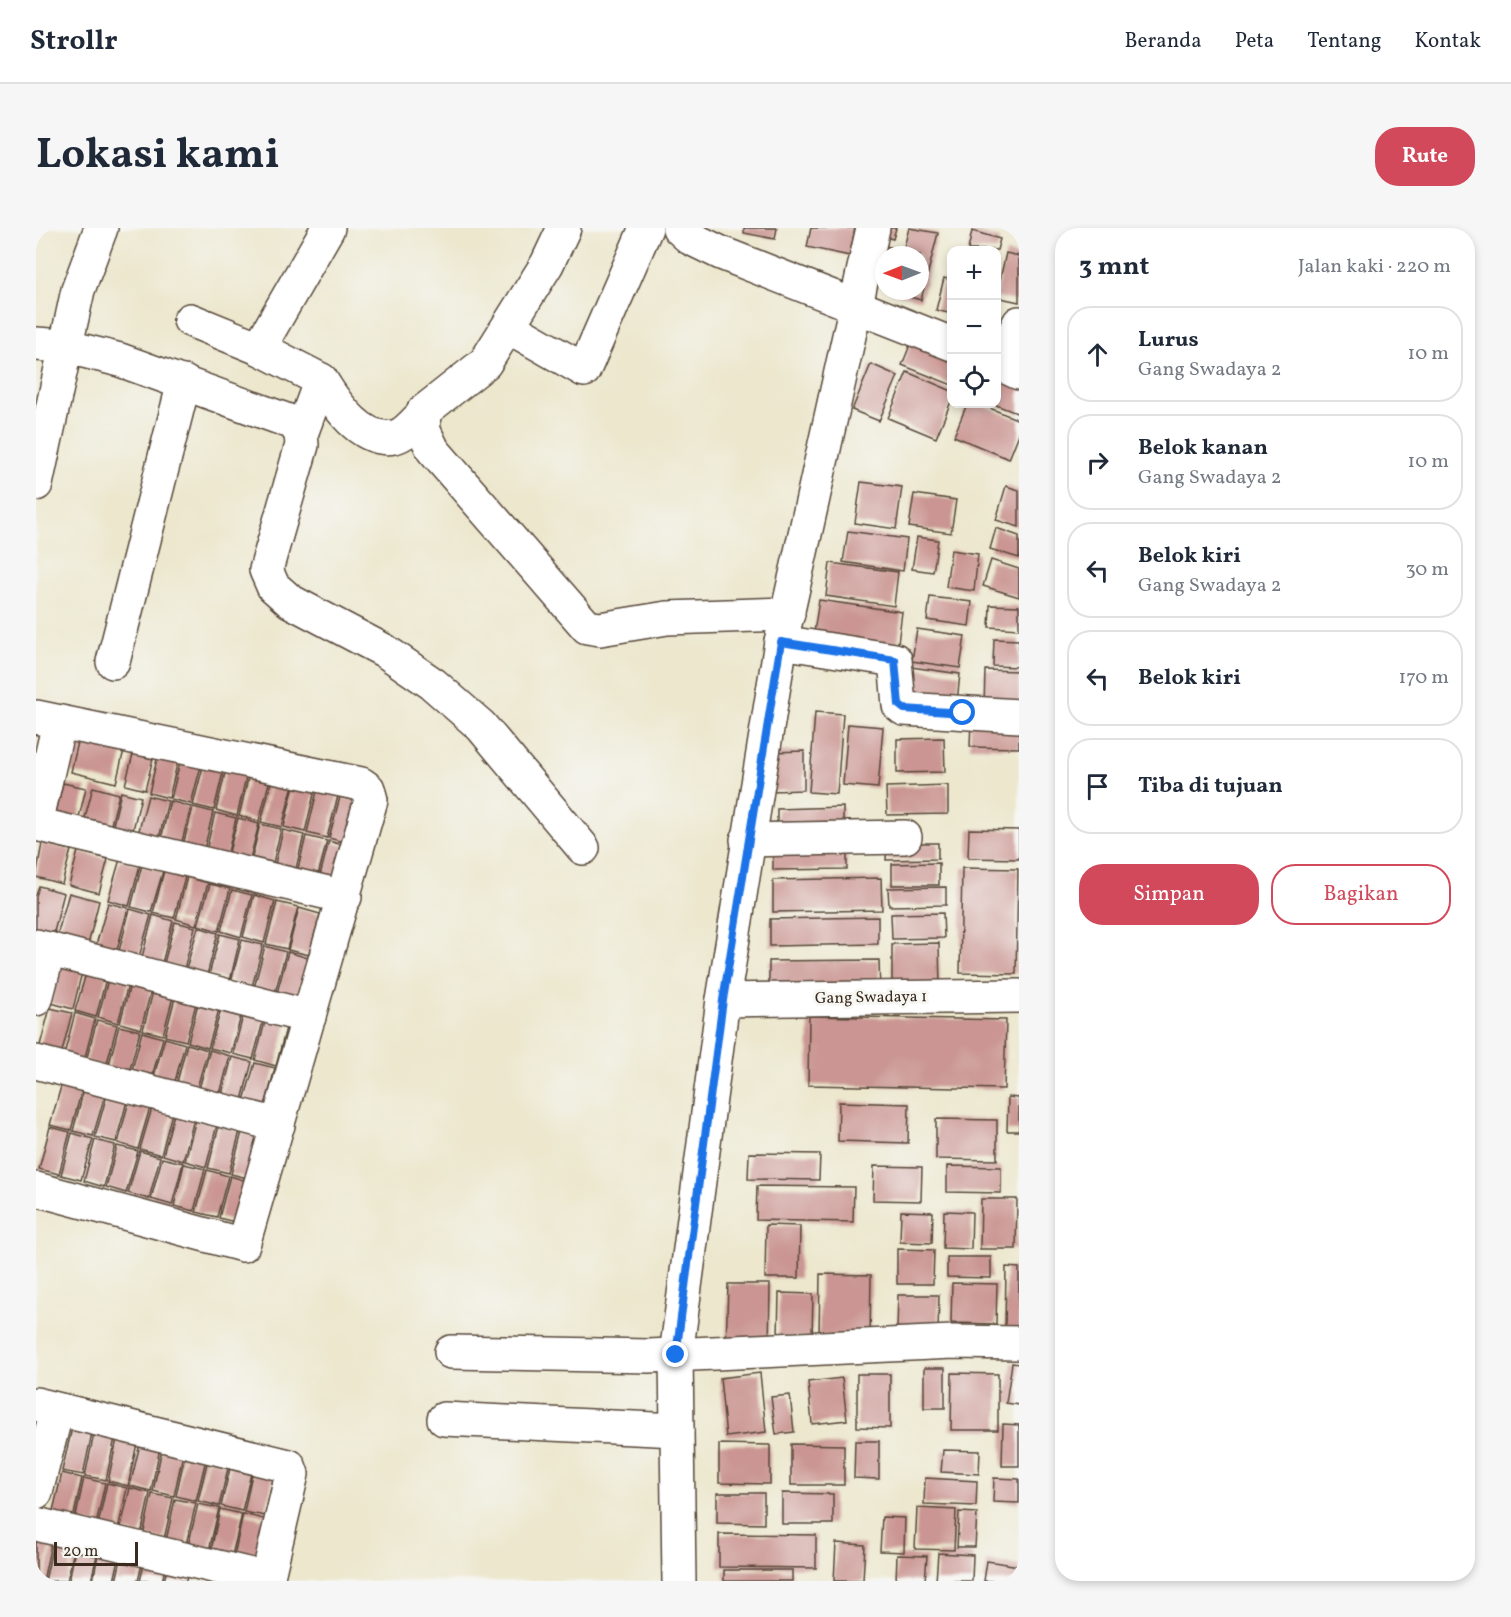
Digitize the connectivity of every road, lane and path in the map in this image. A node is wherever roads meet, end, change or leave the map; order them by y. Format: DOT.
graph roads {
  1 [pos="102,228"];
  2 [pos="328,228"];
  3 [pos="564,228"];
  4 [pos="646,228"];
  5 [pos="679,228"];
  6 [pos="873,228"];
  7 [pos="858,307"];
  8 [pos="190,320"];
  9 [pos="1019,323"];
  10 [pos="509,327"];
  11 [pos="947,342"];
  12 [pos="50,345"];
  13 [pos="259,348"];
  14 [pos="1005,366"];
  15 [pos="321,380"];
  16 [pos="184,382"];
  17 [pos="423,414"];
  18 [pos="301,434"];
  19 [pos="39,464"];
  20 [pos="784,628"];
  21 [pos="113,662"];
  22 [pos="1019,716"];
  23 [pos="47,720"];
  24 [pos="36,823"];
  25 [pos="905,837"];
  26 [pos="747,840"];
  27 [pos="583,848"];
  28 [pos="345,897"];
  29 [pos="43,948"];
  30 [pos="1019,996"];
  31 [pos="36,999"];
  32 [pos="723,1000"];
  33 [pos="309,1017"];
  34 [pos="36,1062"];
  35 [pos="278,1125"];
  36 [pos="36,1189"];
  37 [pos="1019,1343"];
  38 [pos="451,1352"];
  39 [pos="676,1355"];
  40 [pos="47,1407"];
  41 [pos="444,1419"];
  42 [pos="677,1430"];
  43 [pos="36,1492"];
  44 [pos="36,1524"];
  45 [pos="267,1580"];
  46 [pos="679,1581"];
  1 -- 12 [label="street"];
  2 -- 13 [label="street"];
  3 -- 10 [label="street"];
  4 -- 10 [label="street"];
  5 -- 7 [label="street"];
  6 -- 7 [label="street"];
  7 -- 11 [label="street"];
  7 -- 20 [label="street"];
  8 -- 13 [label="street"];
  9 -- 14 [label="street"];
  10 -- 17 [label="street"];
  12 -- 16 [label="street"];
  12 -- 19 [label="street"];
  13 -- 15 [label="street"];
  15 -- 17 [label="street"];
  15 -- 18 [label="street"];
  16 -- 18 [label="street"];
  16 -- 21 [label="street"];
  17 -- 20 [label="street"];
  18 -- 27 [label="street"];
  20 -- 22 [label="street"];
  20 -- 26 [label="street"];
  23 -- 24 [label="street"];
  23 -- 28 [label="street"];
  24 -- 28 [label="street"];
  25 -- 26 [label="street"];
  26 -- 32 [label="street"];
  28 -- 33 [label="street"];
  29 -- 31 [label="street"];
  29 -- 33 [label="street"];
  30 -- 32 [label="street, Gang Swadaya 1"];
  32 -- 39 [label="street"];
  33 -- 35 [label="street"];
  34 -- 35 [label="street"];
  35 -- 36 [label="street"];
  37 -- 39 [label="street"];
  38 -- 39 [label="street"];
  39 -- 42 [label="street"];
  40 -- 43 [label="street"];
  40 -- 45 [label="street"];
  41 -- 42 [label="street"];
  42 -- 46 [label="street"];
  44 -- 45 [label="street"];
}
